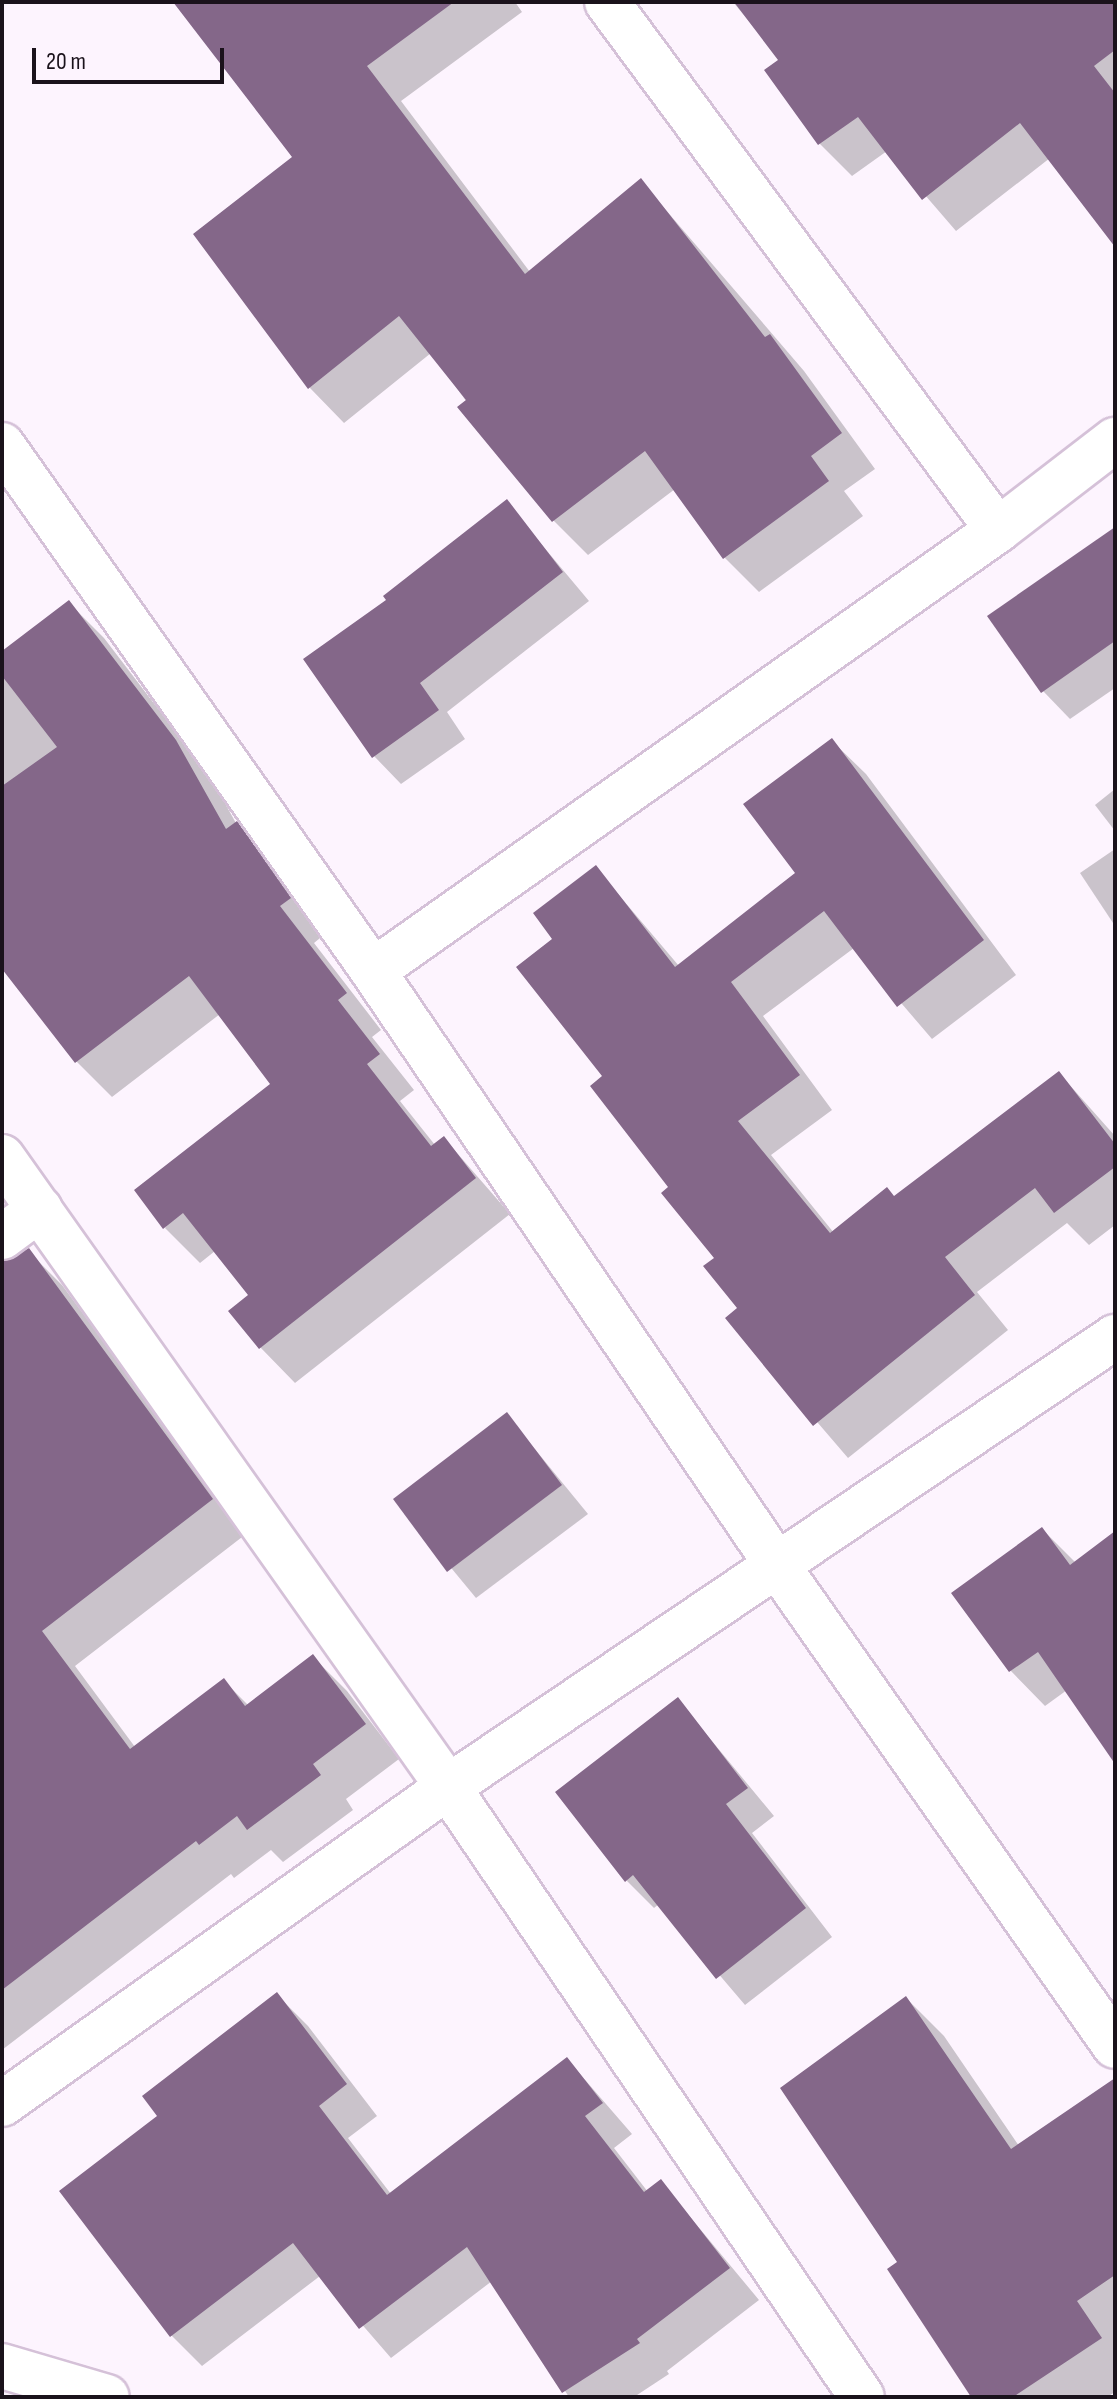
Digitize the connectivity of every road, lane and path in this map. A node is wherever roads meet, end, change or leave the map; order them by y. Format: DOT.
graph roads {
  1 [pos="607,2"];
  2 [pos="1115,440"];
  3 [pos="2,445"];
  4 [pos="998,530"];
  5 [pos="373,971"];
  6 [pos="2,1157"];
  7 [pos="40,1209"];
  8 [pos="2,1237"];
  9 [pos="1115,1337"];
  10 [pos="779,1568"];
  11 [pos="448,1787"];
  12 [pos="1115,2046"];
  13 [pos="2,2104"];
  14 [pos="2,2366"];
  15 [pos="107,2397"];
  16 [pos="862,2397"];
  1 -- 4 [label="street"];
  2 -- 4 [label="street"];
  3 -- 5 [label="street"];
  4 -- 5 [label="street"];
  5 -- 10 [label="street"];
  6 -- 7 [label="street"];
  7 -- 8 [label="street"];
  7 -- 11 [label="street"];
  9 -- 10 [label="street"];
  10 -- 11 [label="street"];
  10 -- 12 [label="street"];
  11 -- 13 [label="street"];
  11 -- 16 [label="street"];
  14 -- 15 [label="street"];
}
